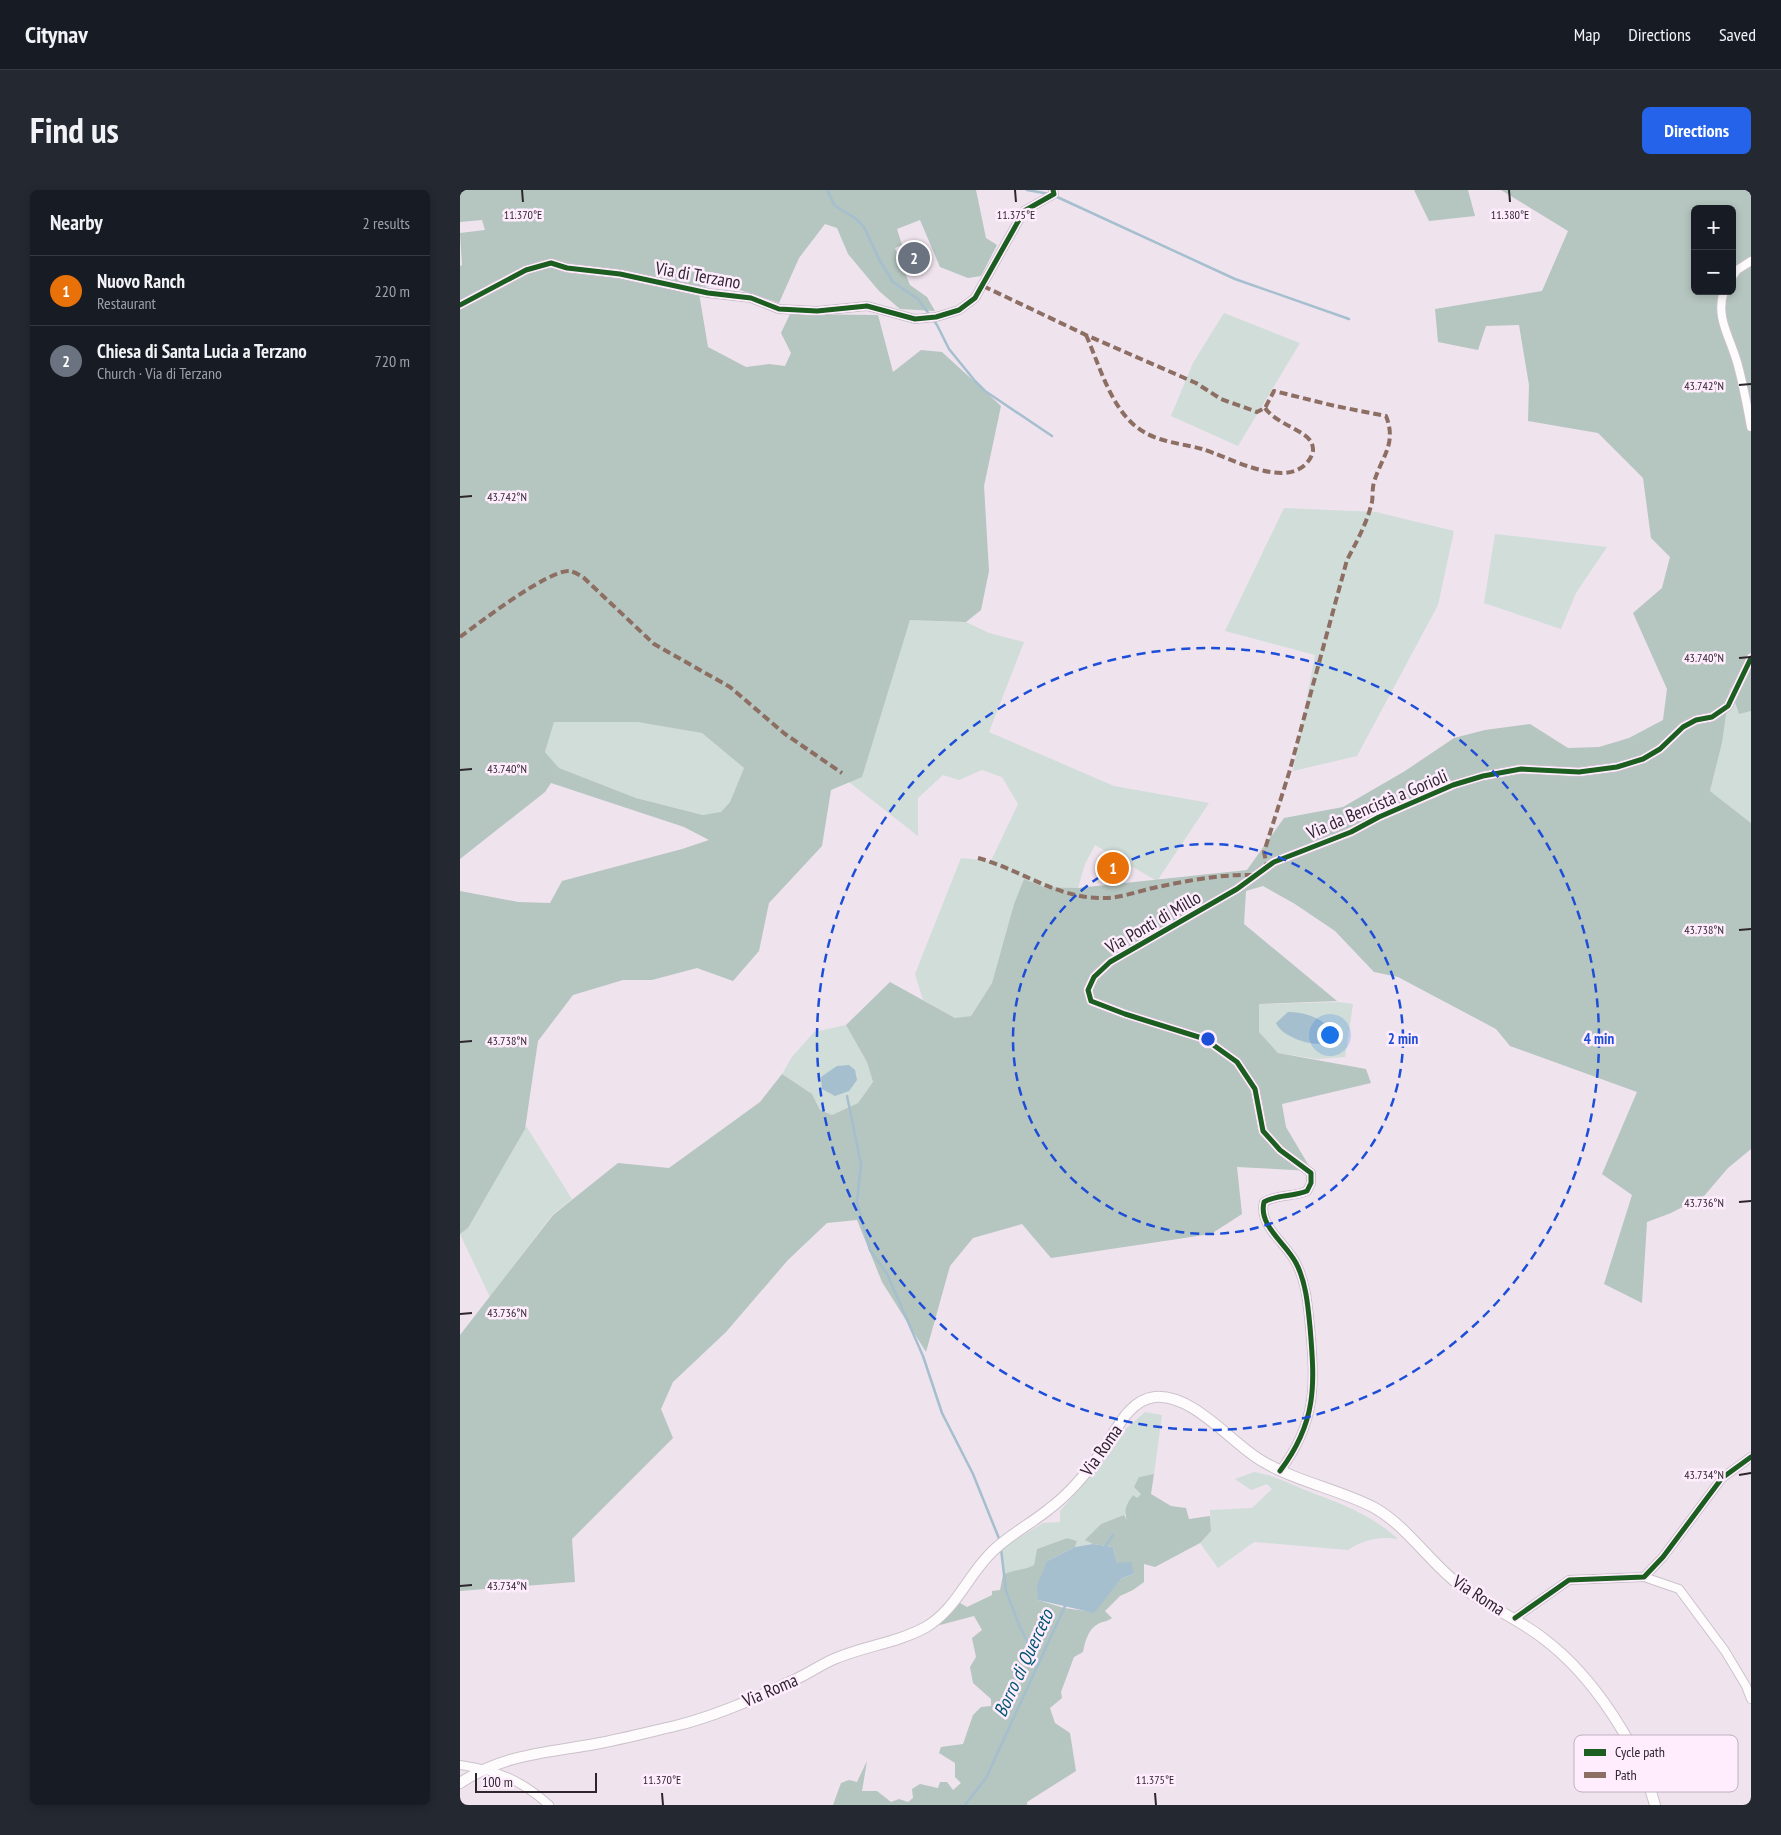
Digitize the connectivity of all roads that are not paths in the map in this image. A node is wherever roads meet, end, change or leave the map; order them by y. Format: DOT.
graph roads {
  1 [pos="1053,190"];
  2 [pos="1751,261"];
  3 [pos="1736,271"];
  4 [pos="1723,295"];
  5 [pos="460,305"];
  6 [pos="1751,427"];
  7 [pos="1751,658"];
  8 [pos="1267,866"];
  9 [pos="1751,1456"];
  10 [pos="1280,1471"];
  11 [pos="1644,1577"];
  12 [pos="1515,1618"];
  13 [pos="1751,1699"];
  14 [pos="1624,1735"];
  15 [pos="460,1765"];
  16 [pos="482,1768"];
  17 [pos="460,1783"];
  18 [pos="1650,1792"];
  19 [pos="549,1805"];
  20 [pos="1655,1805"];
  1 -- 5 [label="street, Via di Terzano"];
  2 -- 3 [label="street"];
  4 -- 6 [label="street"];
  7 -- 8 [label="street, Via da Bencistà a Gorioli"];
  8 -- 10 [label="street, Via Ponti di Millo"];
  9 -- 11 [label="street"];
  10 -- 12 [label="main road, Via Roma"];
  10 -- 16 [label="main road, Via Roma"];
  11 -- 12 [label="street"];
  11 -- 13 [label="street"];
  12 -- 14 [label="main road, Via Roma"];
  15 -- 16 [label="street"];
  16 -- 17 [label="main road, Via Roma"];
  16 -- 19 [label="street"];
  18 -- 20 [label="main road, Via Roma"];
}
